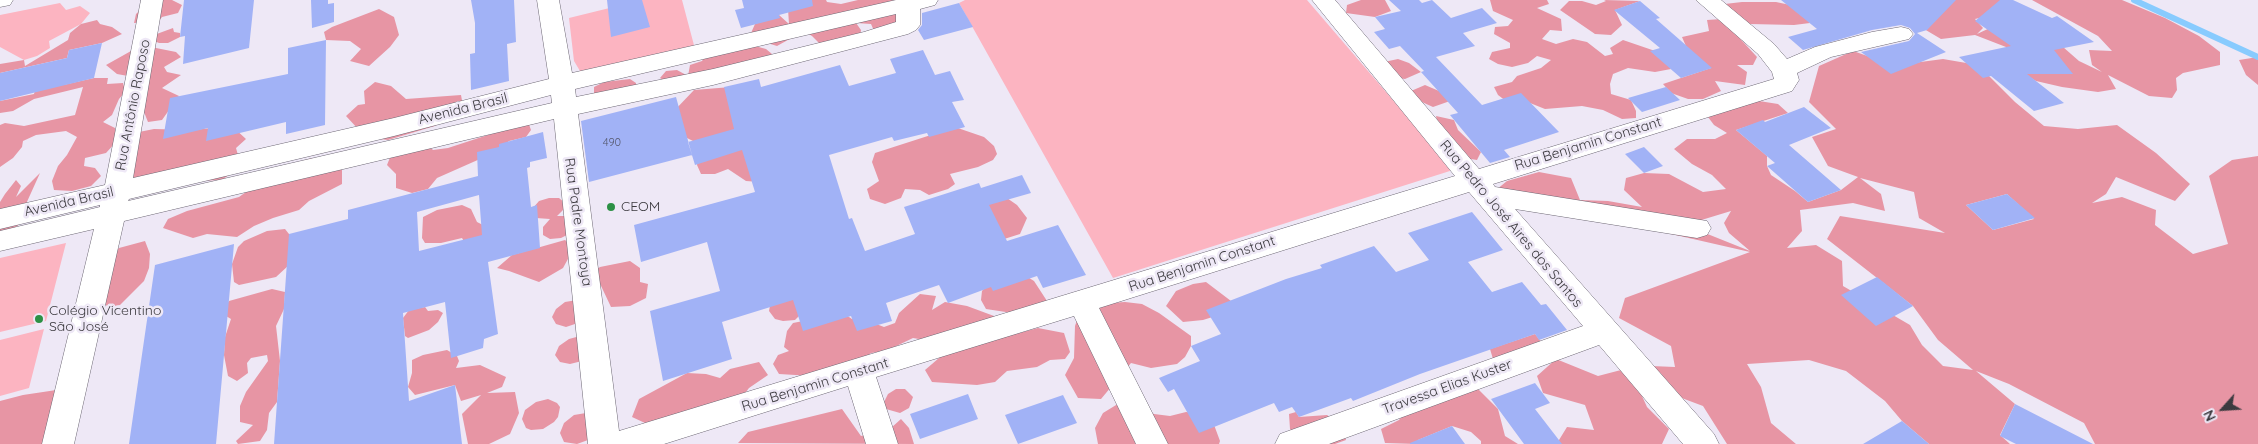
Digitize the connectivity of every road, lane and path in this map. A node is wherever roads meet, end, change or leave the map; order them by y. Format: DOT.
graph roads {
  1 [pos="152,0"];
  2 [pos="548,0"];
  3 [pos="1323,0"];
  4 [pos="1707,0"];
  5 [pos="917,2"];
  6 [pos="1901,34"];
  7 [pos="1783,77"];
  8 [pos="563,97"];
  9 [pos="1480,187"];
  10 [pos="114,203"];
  11 [pos="0,219"];
  12 [pos="1696,228"];
  13 [pos="0,241"];
  14 [pos="1082,302"];
  15 [pos="1603,331"];
  16 [pos="859,371"];
  17 [pos="58,444"];
  18 [pos="604,444"];
  19 [pos="620,444"];
  20 [pos="882,444"];
  21 [pos="1152,444"];
  22 [pos="1291,444"];
  23 [pos="1703,444"];
  1 -- 10 [label="street, Rua Antônio Raposo"];
  2 -- 8 [label="street, Rua Padre Montoya"];
  3 -- 9 [label="street, Rua Pedro José Aires dos Santos"];
  4 -- 7 [label="street"];
  5 -- 8 [label="street, Avenida Brasil"];
  6 -- 7 [label="street, Rua Benjamin Constant"];
  7 -- 9 [label="street, Rua Benjamin Constant"];
  8 -- 10 [label="street, Avenida Brasil"];
  8 -- 18 [label="street, Rua Padre Montoya"];
  9 -- 12 [label="street"];
  9 -- 14 [label="street, Rua Benjamin Constant"];
  9 -- 15 [label="street, Rua Pedro José Aires dos Santos"];
  10 -- 11 [label="street, Avenida Brasil"];
  10 -- 13 [label="street, Avenida Brasil"];
  10 -- 17 [label="street, Rua Antônio Raposo"];
  14 -- 16 [label="street, Rua Benjamin Constant"];
  14 -- 21 [label="street"];
  15 -- 22 [label="street, Travessa Elias Kuster"];
  15 -- 23 [label="street, Rua Pedro José Aires dos Santos"];
  16 -- 19 [label="street, Rua Benjamin Constant"];
  16 -- 20 [label="street"];
}
